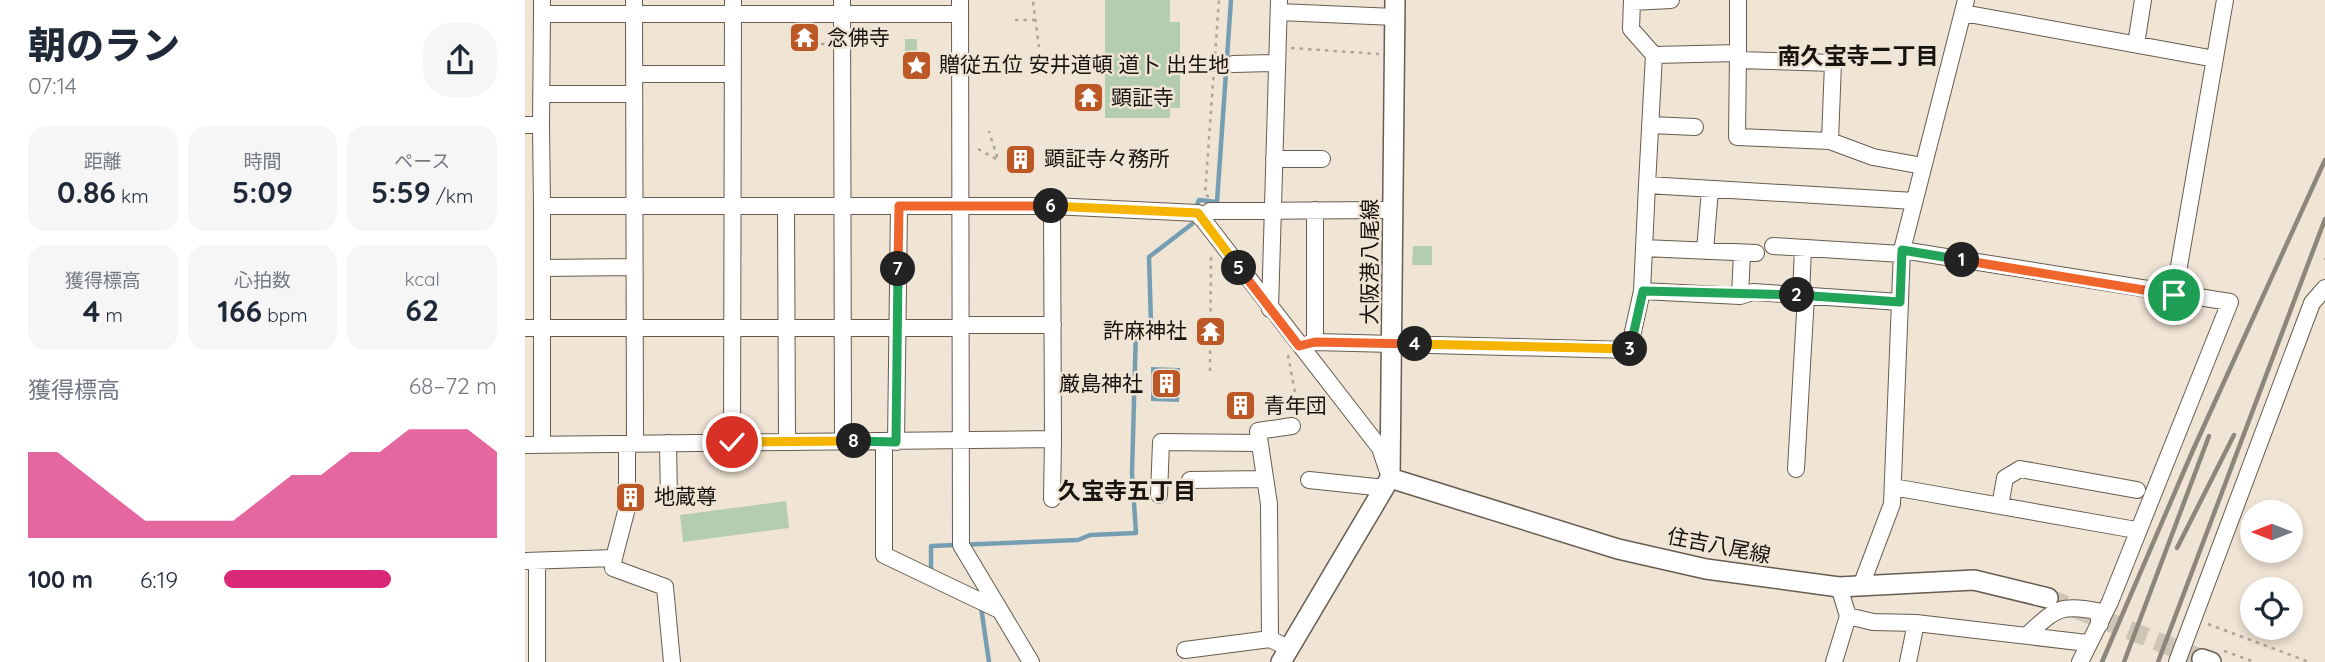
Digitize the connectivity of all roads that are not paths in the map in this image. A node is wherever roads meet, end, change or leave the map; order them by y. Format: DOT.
graph roads {
  1 [pos="1671,0"];
  2 [pos="1738,0"];
  3 [pos="2143,0"];
  4 [pos="2225,0"];
  5 [pos="1632,1"];
  6 [pos="1279,6"];
  7 [pos="542,7"];
  8 [pos="633,7"];
  9 [pos="733,7"];
  10 [pos="842,7"];
  11 [pos="960,7"];
  12 [pos="1965,7"];
  13 [pos="1395,8"];
  14 [pos="2136,44"];
  15 [pos="1277,55"];
  16 [pos="1654,55"];
  17 [pos="1738,56"];
  18 [pos="2215,59"];
  19 [pos="1233,64"];
  20 [pos="634,74"];
  21 [pos="733,74"];
  22 [pos="541,94"];
  23 [pos="634,94"];
  24 [pos="533,125"];
  25 [pos="1650,125"];
  26 [pos="1695,127"];
  27 [pos="1830,141"];
  28 [pos="1274,159"];
  29 [pos="1322,159"];
  30 [pos="1923,166"];
  31 [pos="1647,185"];
  32 [pos="1710,189"];
  33 [pos="1914,201"];
  34 [pos="959,205"];
  35 [pos="542,206"];
  36 [pos="734,206"];
  37 [pos="786,206"];
  38 [pos="842,206"];
  39 [pos="899,206"];
  40 [pos="1052,206"];
  41 [pos="634,207"];
  42 [pos="1273,209"];
  43 [pos="1386,210"];
  44 [pos="1315,211"];
  45 [pos="1206,225"];
  46 [pos="1773,246"];
  47 [pos="1644,248"];
  48 [pos="1803,248"];
  49 [pos="1705,251"];
  50 [pos="1902,252"];
  51 [pos="634,267"];
  52 [pos="542,268"];
  53 [pos="2325,288"];
  54 [pos="1643,291"];
  55 [pos="1803,295"];
  56 [pos="2174,295"];
  57 [pos="1740,296"];
  58 [pos="1900,302"];
  59 [pos="1270,309"];
  60 [pos="1053,325"];
  61 [pos="959,326"];
  62 [pos="733,327"];
  63 [pos="787,327"];
  64 [pos="842,327"];
  65 [pos="533,328"];
  66 [pos="634,328"];
  67 [pos="897,328"];
  68 [pos="1307,344"];
  69 [pos="1393,344"];
  70 [pos="1292,426"];
  71 [pos="1053,439"];
  72 [pos="787,441"];
  73 [pos="843,441"];
  74 [pos="960,441"];
  75 [pos="732,442"];
  76 [pos="890,442"];
  77 [pos="668,443"];
  78 [pos="1258,443"];
  79 [pos="631,444"];
  80 [pos="525,445"];
  81 [pos="542,445"];
  82 [pos="1796,469"];
  83 [pos="1264,479"];
  84 [pos="1190,480"];
  85 [pos="1309,480"];
  86 [pos="1388,483"];
  87 [pos="1892,487"];
  88 [pos="2137,490"];
  89 [pos="1159,495"];
  90 [pos="669,499"];
  91 [pos="1052,499"];
  92 [pos="2000,506"];
  93 [pos="2136,530"];
  94 [pos="614,558"];
  95 [pos="531,561"];
  96 [pos="1861,586"];
  97 [pos="1839,587"];
  98 [pos="2048,598"];
  99 [pos="998,609"];
  100 [pos="1848,615"];
  101 [pos="1916,623"];
  102 [pos="2100,624"];
  103 [pos="2025,636"];
  104 [pos="1270,639"];
  105 [pos="2087,643"];
  106 [pos="1185,650"];
  107 [pos="1285,655"];
  108 [pos="537,662"];
  109 [pos="672,662"];
  110 [pos="1031,662"];
  111 [pos="1834,662"];
  112 [pos="1908,662"];
  113 [pos="2080,662"];
  114 [pos="2177,662"];
  1 -- 5 [label="street"];
  2 -- 17 [label="street"];
  3 -- 14 [label="street"];
  4 -- 18 [label="street"];
  5 -- 16 [label="street"];
  6 -- 13 [label="street"];
  6 -- 15 [label="street"];
  7 -- 8 [label="street"];
  7 -- 22 [label="street"];
  8 -- 9 [label="street"];
  8 -- 20 [label="street"];
  9 -- 10 [label="street"];
  9 -- 21 [label="street"];
  10 -- 11 [label="street"];
  10 -- 38 [label="street"];
  11 -- 34 [label="street"];
  12 -- 14 [label="street"];
  12 -- 30 [label="street"];
  13 -- 69 [label="main road, 大阪港八尾線"];
  14 -- 18 [label="street"];
  15 -- 19 [label="street"];
  15 -- 28 [label="street"];
  16 -- 17 [label="street"];
  16 -- 25 [label="street"];
  17 -- 27 [label="street"];
  17 -- 27 [label="street"];
  18 -- 56 [label="street"];
  20 -- 21 [label="street"];
  20 -- 23 [label="street"];
  21 -- 36 [label="street"];
  22 -- 23 [label="street"];
  22 -- 24 [label="street"];
  23 -- 41 [label="street"];
  24 -- 35 [label="street"];
  25 -- 26 [label="street"];
  25 -- 31 [label="street"];
  27 -- 30 [label="street"];
  28 -- 29 [label="street"];
  28 -- 42 [label="street"];
  30 -- 33 [label="street"];
  31 -- 32 [label="street"];
  31 -- 47 [label="street"];
  32 -- 33 [label="street"];
  32 -- 49 [label="street"];
  33 -- 50 [label="street"];
  34 -- 39 [label="street"];
  34 -- 40 [label="street"];
  34 -- 61 [label="street"];
  35 -- 41 [label="street"];
  35 -- 52 [label="street"];
  36 -- 37 [label="street"];
  36 -- 41 [label="street"];
  36 -- 62 [label="street"];
  37 -- 38 [label="street"];
  37 -- 63 [label="street"];
  38 -- 39 [label="street"];
  38 -- 64 [label="street"];
  39 -- 67 [label="street"];
  40 -- 45 [label="street"];
  40 -- 60 [label="street"];
  41 -- 51 [label="street"];
  42 -- 44 [label="street"];
  42 -- 45 [label="street"];
  42 -- 59 [label="street"];
  43 -- 44 [label="street"];
  44 -- 68 [label="street"];
  45 -- 59 [label="street"];
  46 -- 48 [label="street"];
  47 -- 49 [label="street"];
  47 -- 54 [label="street"];
  48 -- 50 [label="street"];
  48 -- 55 [label="street"];
  49 -- 57 [label="street"];
  50 -- 56 [label="street"];
  50 -- 58 [label="street"];
  51 -- 52 [label="street"];
  51 -- 66 [label="street"];
  52 -- 65 [label="street"];
  53 -- 114 [label="street"];
  54 -- 57 [label="street"];
  54 -- 69 [label="street"];
  55 -- 57 [label="street"];
  55 -- 58 [label="street"];
  55 -- 82 [label="street"];
  56 -- 93 [label="street"];
  58 -- 87 [label="street"];
  59 -- 68 [label="street"];
  60 -- 61 [label="street"];
  60 -- 71 [label="street"];
  61 -- 67 [label="street"];
  61 -- 74 [label="street"];
  62 -- 63 [label="street"];
  62 -- 66 [label="street"];
  62 -- 75 [label="street"];
  63 -- 64 [label="street"];
  63 -- 72 [label="street"];
  64 -- 67 [label="street"];
  64 -- 73 [label="street"];
  65 -- 66 [label="street"];
  65 -- 81 [label="street"];
  66 -- 79 [label="street"];
  67 -- 76 [label="street"];
  68 -- 69 [label="street"];
  68 -- 86 [label="street"];
  69 -- 86 [label="main road, 大阪港八尾線"];
  70 -- 78 [label="street"];
  71 -- 74 [label="street"];
  71 -- 91 [label="street"];
  72 -- 73 [label="street"];
  72 -- 75 [label="street"];
  73 -- 76 [label="street"];
  74 -- 76 [label="street"];
  74 -- 99 [label="street"];
  75 -- 77 [label="street"];
  76 -- 99 [label="street"];
  77 -- 79 [label="street"];
  77 -- 90 [label="street"];
  78 -- 83 [label="street"];
  78 -- 89 [label="street"];
  79 -- 81 [label="street"];
  79 -- 94 [label="street"];
  80 -- 81 [label="street"];
  83 -- 84 [label="street"];
  83 -- 104 [label="street"];
  85 -- 86 [label="street"];
  86 -- 97 [label="main road, 住吉八尾線"];
  86 -- 107 [label="main road, 大阪港八尾線"];
  87 -- 92 [label="street"];
  87 -- 96 [label="street"];
  88 -- 92 [label="street"];
  92 -- 93 [label="street"];
  93 -- 102 [label="street"];
  94 -- 95 [label="street"];
  94 -- 109 [label="street"];
  95 -- 108 [label="street"];
  96 -- 97 [label="main road, 住吉八尾線"];
  96 -- 98 [label="main road, 住吉八尾線"];
  97 -- 100 [label="street"];
  99 -- 110 [label="street"];
  100 -- 101 [label="street"];
  100 -- 111 [label="street"];
  101 -- 103 [label="street"];
  101 -- 112 [label="street"];
  102 -- 103 [label="street"];
  102 -- 105 [label="street"];
  103 -- 105 [label="street"];
  104 -- 106 [label="street"];
  104 -- 107 [label="street"];
  105 -- 113 [label="street"];
}
